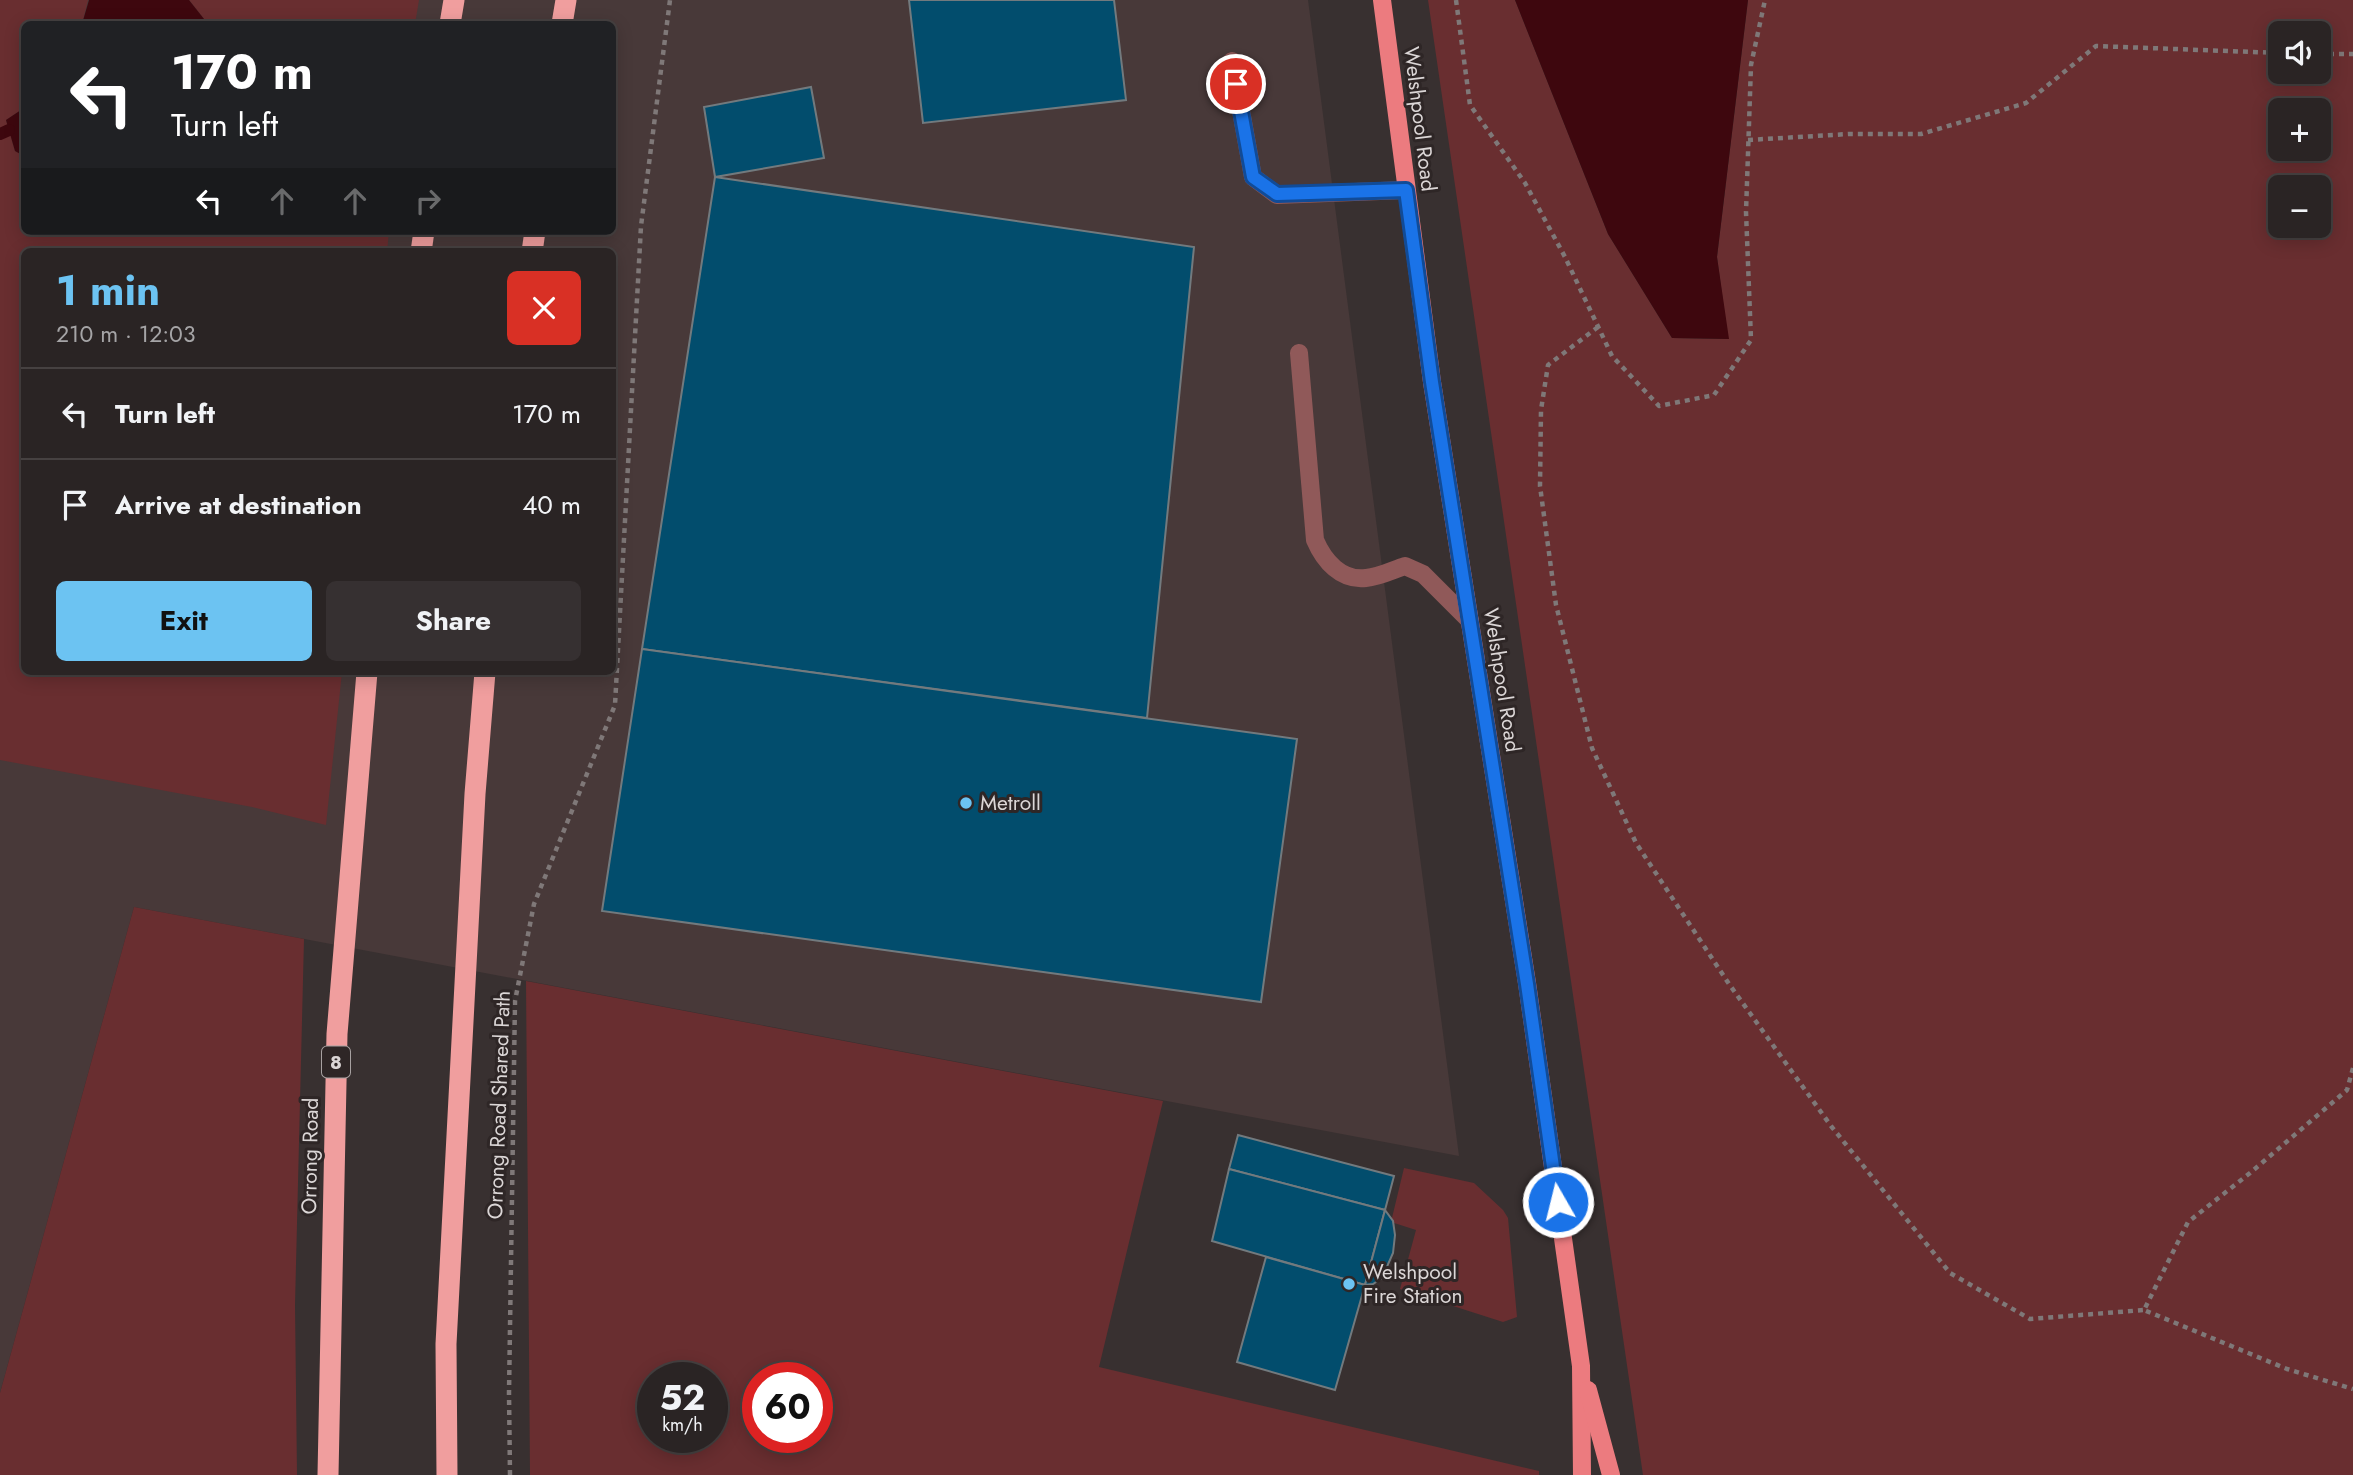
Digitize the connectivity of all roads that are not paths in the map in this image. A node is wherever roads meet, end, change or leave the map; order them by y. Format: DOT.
graph roads {
  1 [pos="454,0"];
  2 [pos="566,0"];
  3 [pos="1382,0"];
  4 [pos="450,21"];
  5 [pos="562,21"];
  6 [pos="1232,61"];
  7 [pos="1406,190"];
  8 [pos="1299,353"];
  9 [pos="1470,621"];
  10 [pos="367,675"];
  11 [pos="485,675"];
  12 [pos="1581,1366"];
  13 [pos="328,1475"];
  14 [pos="447,1475"];
  15 [pos="1582,1475"];
  16 [pos="1611,1475"];
  1 -- 4 [label="highway"];
  2 -- 5 [label="highway"];
  3 -- 7 [label="main road, Welshpool Road"];
  6 -- 7 [label="lane"];
  7 -- 9 [label="main road, Welshpool Road"];
  8 -- 9 [label="lane"];
  9 -- 12 [label="main road, Welshpool Road"];
  10 -- 13 [label="highway, Orrong Road / 8"];
  11 -- 14 [label="highway"];
  12 -- 15 [label="main road, Welshpool Road"];
  12 -- 16 [label="main road, Welshpool Road"];
}
